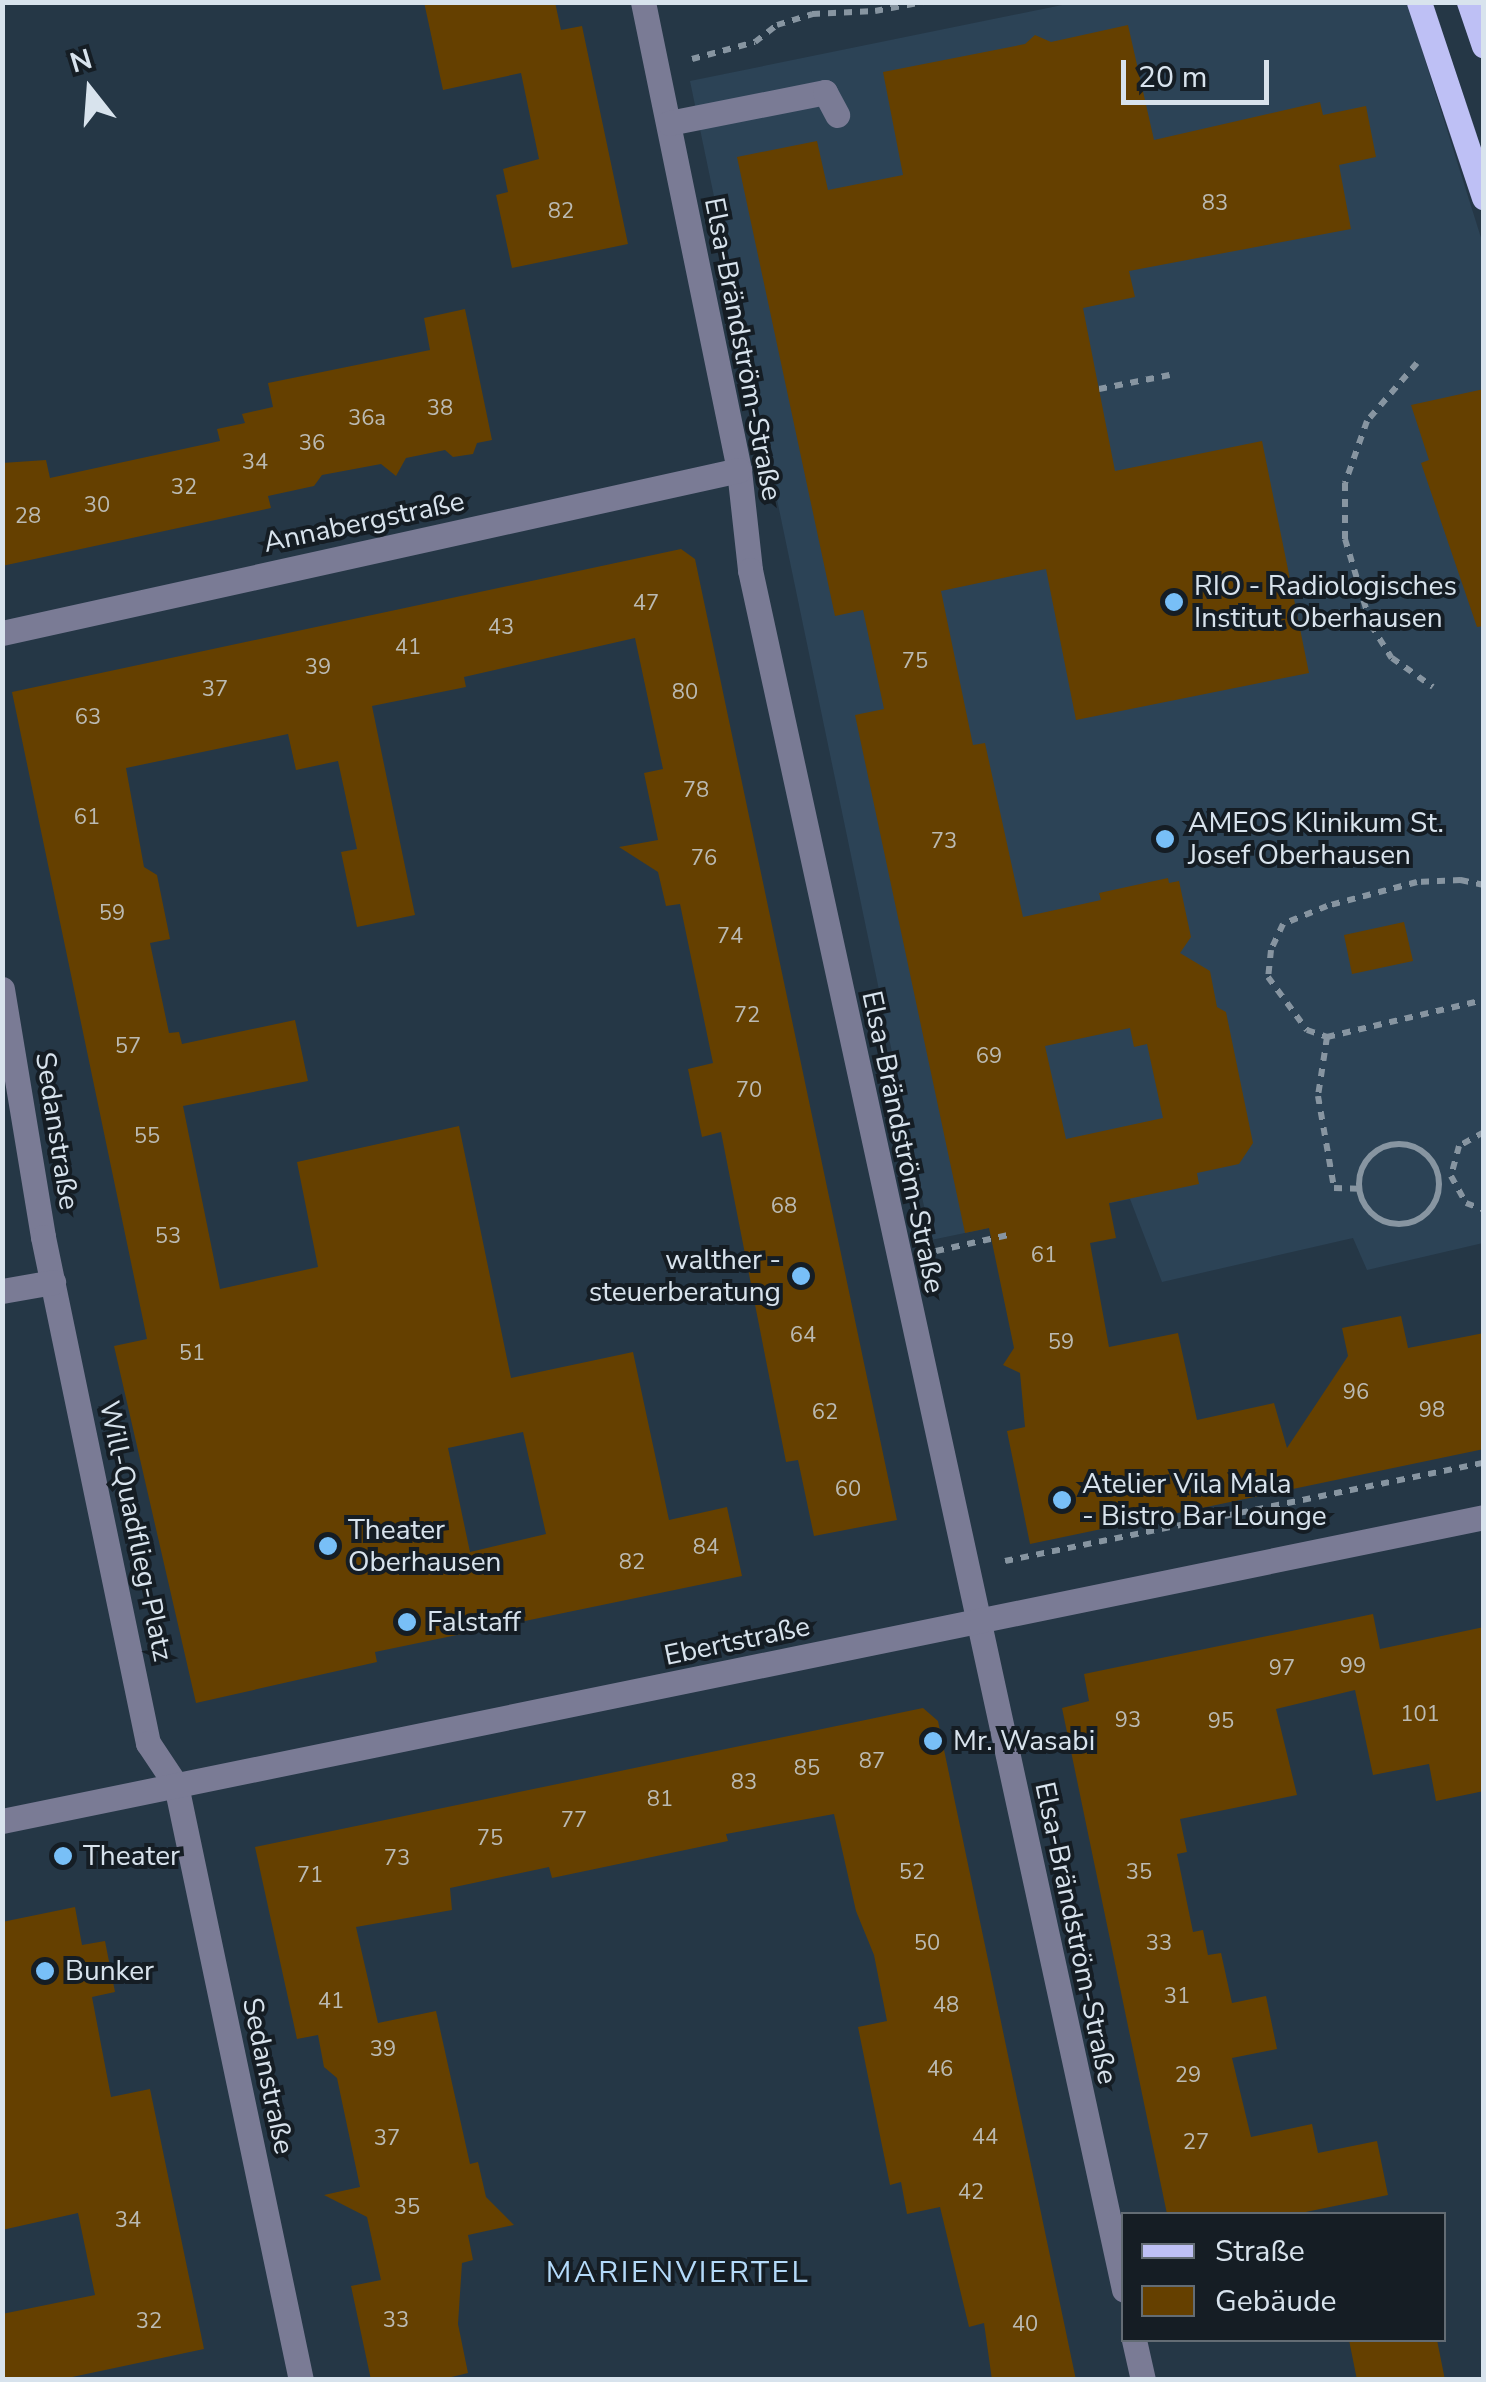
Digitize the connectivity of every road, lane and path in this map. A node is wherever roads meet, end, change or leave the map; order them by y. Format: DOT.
graph roads {
  1 [pos="642,2"];
  2 [pos="923,2"];
  3 [pos="1419,2"];
  4 [pos="1469,2"];
  5 [pos="1483,42"];
  6 [pos="718,54"];
  7 [pos="837,115"];
  8 [pos="669,123"];
  9 [pos="1484,197"];
  10 [pos="1417,363"];
  11 [pos="1170,375"];
  12 [pos="1099,389"];
  13 [pos="739,470"];
  14 [pos="2,633"];
  15 [pos="1433,687"];
  16 [pos="1484,885"];
  17 [pos="2,989"];
  18 [pos="1484,1000"];
  19 [pos="1327,1037"];
  20 [pos="1484,1132"];
  21 [pos="1451,1176"];
  22 [pos="1438,1178"];
  23 [pos="1359,1189"];
  24 [pos="1484,1210"];
  25 [pos="1008,1235"];
  26 [pos="897,1260"];
  27 [pos="53,1282"];
  28 [pos="2,1291"];
  29 [pos="1484,1463"];
  30 [pos="1484,1517"];
  31 [pos="964,1564"];
  32 [pos="978,1622"];
  33 [pos="176,1785"];
  34 [pos="2,1821"];
  35 [pos="1121,2276"];
  36 [pos="1134,2342"];
  37 [pos="301,2380"];
  38 [pos="1143,2380"];
  1 -- 8 [label="street, Elsa-Brändström-Straße"];
  2 -- 6 [label="path"];
  3 -- 9 [label="main road"];
  4 -- 5 [label="main road"];
  7 -- 8 [label="street"];
  8 -- 13 [label="street, Elsa-Brändström-Straße"];
  10 -- 15 [label="path"];
  11 -- 12 [label="path"];
  13 -- 14 [label="street, Annabergstraße"];
  13 -- 26 [label="street, Elsa-Brändström-Straße"];
  16 -- 19 [label="path"];
  17 -- 27 [label="street, Sedanstraße"];
  18 -- 19 [label="path"];
  19 -- 23 [label="path"];
  20 -- 21 [label="path"];
  21 -- 22 [label="path"];
  21 -- 24 [label="path"];
  22 -- 23 [label="path"];
  22 -- 23 [label="path"];
  25 -- 26 [label="path"];
  26 -- 31 [label="street, Elsa-Brändström-Straße"];
  27 -- 28 [label="street"];
  27 -- 33 [label="street, Will-Quadflieg-Platz"];
  29 -- 31 [label="path"];
  30 -- 32 [label="street, Ebertstraße"];
  31 -- 32 [label="street, Elsa-Brändström-Straße"];
  32 -- 33 [label="street, Ebertstraße"];
  32 -- 35 [label="street, Elsa-Brändström-Straße"];
  33 -- 34 [label="street, Ebertstraße"];
  33 -- 37 [label="street, Sedanstraße"];
  36 -- 38 [label="street"];
}
